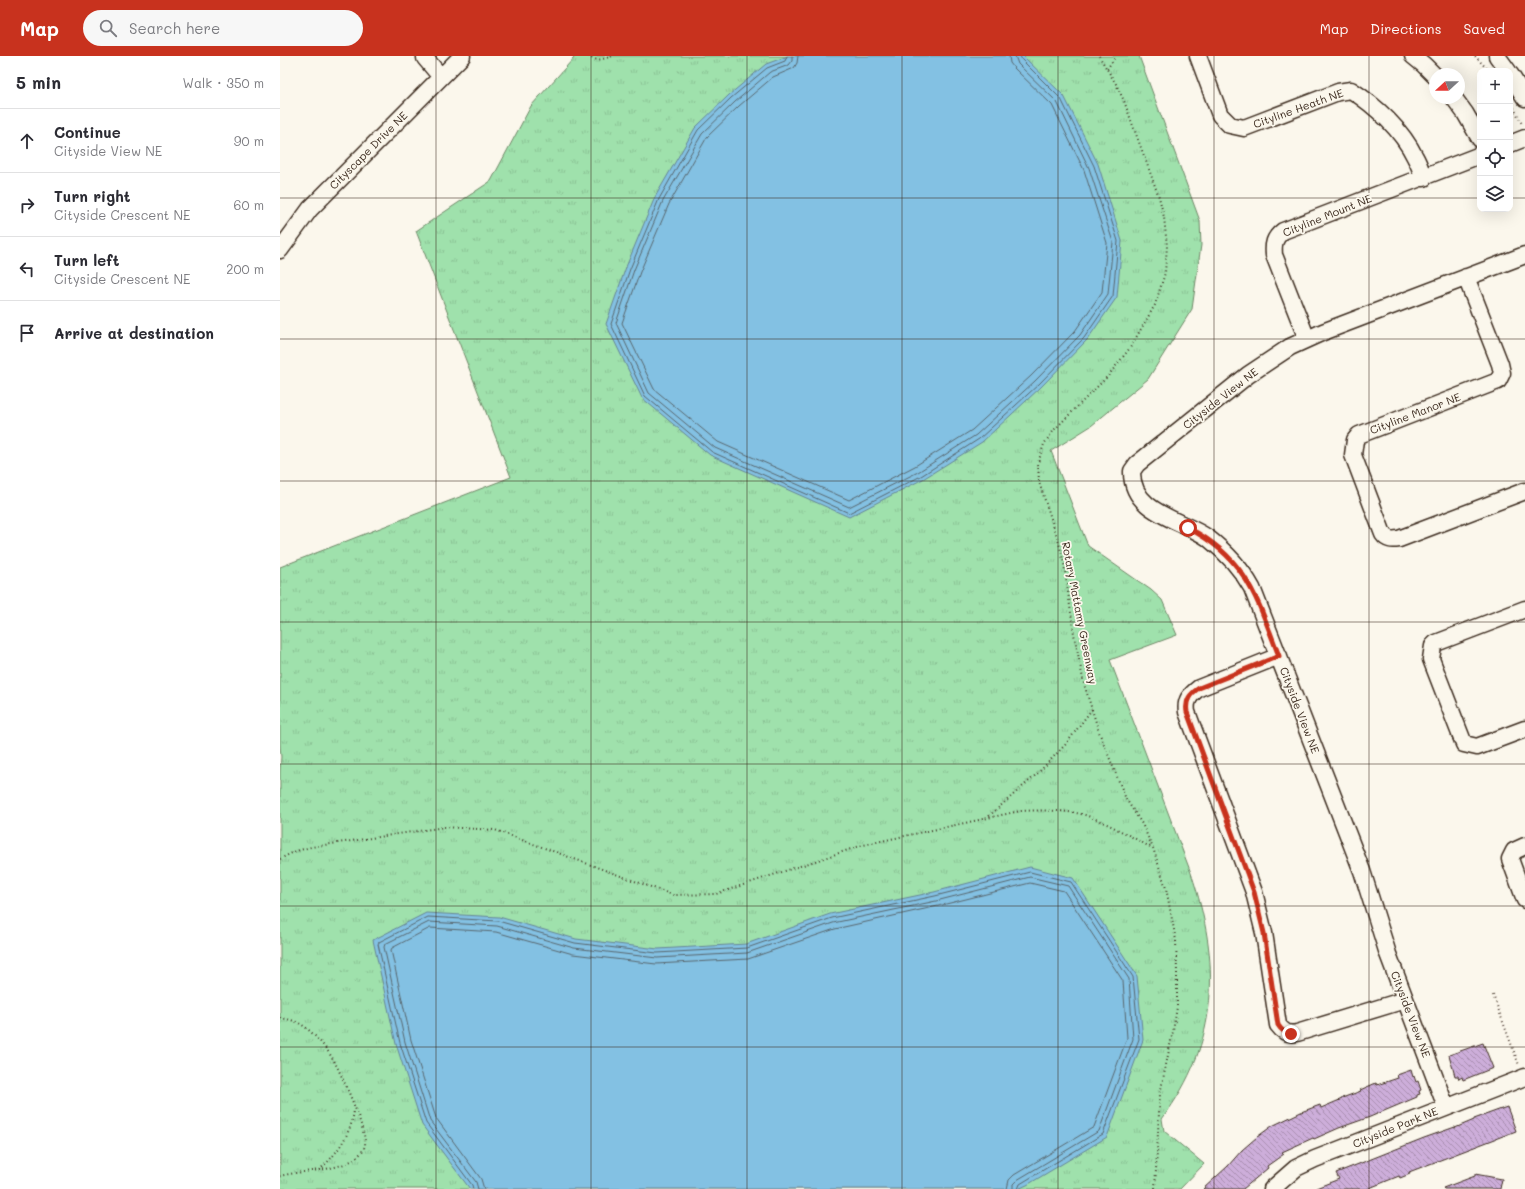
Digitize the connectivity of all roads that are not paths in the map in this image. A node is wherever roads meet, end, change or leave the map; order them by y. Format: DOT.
graph roads {
  1 [pos="425,56"];
  2 [pos="1198,56"];
  3 [pos="1413,56"];
  4 [pos="1497,56"];
  5 [pos="453,59"];
  6 [pos="1506,68"];
  7 [pos="1429,70"];
  8 [pos="441,77"];
  9 [pos="1513,79"];
  10 [pos="1525,98"];
  11 [pos="1458,104"];
  12 [pos="1524,131"];
  13 [pos="1477,134"];
  14 [pos="1513,141"];
  15 [pos="1477,157"];
  16 [pos="1424,178"];
  17 [pos="280,250"];
  18 [pos="1525,255"];
  19 [pos="1466,277"];
  20 [pos="1307,339"];
  21 [pos="1525,490"];
  22 [pos="1525,609"];
  23 [pos="1279,656"];
  24 [pos="1525,728"];
  25 [pos="1525,846"];
  26 [pos="1525,900"];
  27 [pos="1405,1000"];
  28 [pos="1524,1077"];
  29 [pos="1446,1107"];
  30 [pos="1274,1188"];
  1 -- 8 [label="street"];
  2 -- 16 [label="street, Cityline Heath NE"];
  3 -- 7 [label="street"];
  4 -- 6 [label="street"];
  5 -- 8 [label="street, Cityscape Drive NE"];
  8 -- 17 [label="street, Cityscape Drive NE"];
  9 -- 10 [label="street"];
  11 -- 13 [label="street"];
  12 -- 14 [label="street"];
  15 -- 16 [label="street, Cityline Mount NE"];
  16 -- 20 [label="street, Cityline Mount NE"];
  18 -- 19 [label="street, Cityside View NE"];
  19 -- 20 [label="street, Cityside View NE"];
  19 -- 21 [label="street, Cityline Manor NE"];
  20 -- 23 [label="street, Cityside View NE"];
  22 -- 24 [label="street"];
  23 -- 27 [label="street, Cityside View NE"];
  23 -- 27 [label="street"];
  25 -- 26 [label="street"];
  27 -- 29 [label="street, Cityside View NE"];
  28 -- 29 [label="street, Cityside Park NE"];
  29 -- 30 [label="street, Cityside Park NE"];
}
